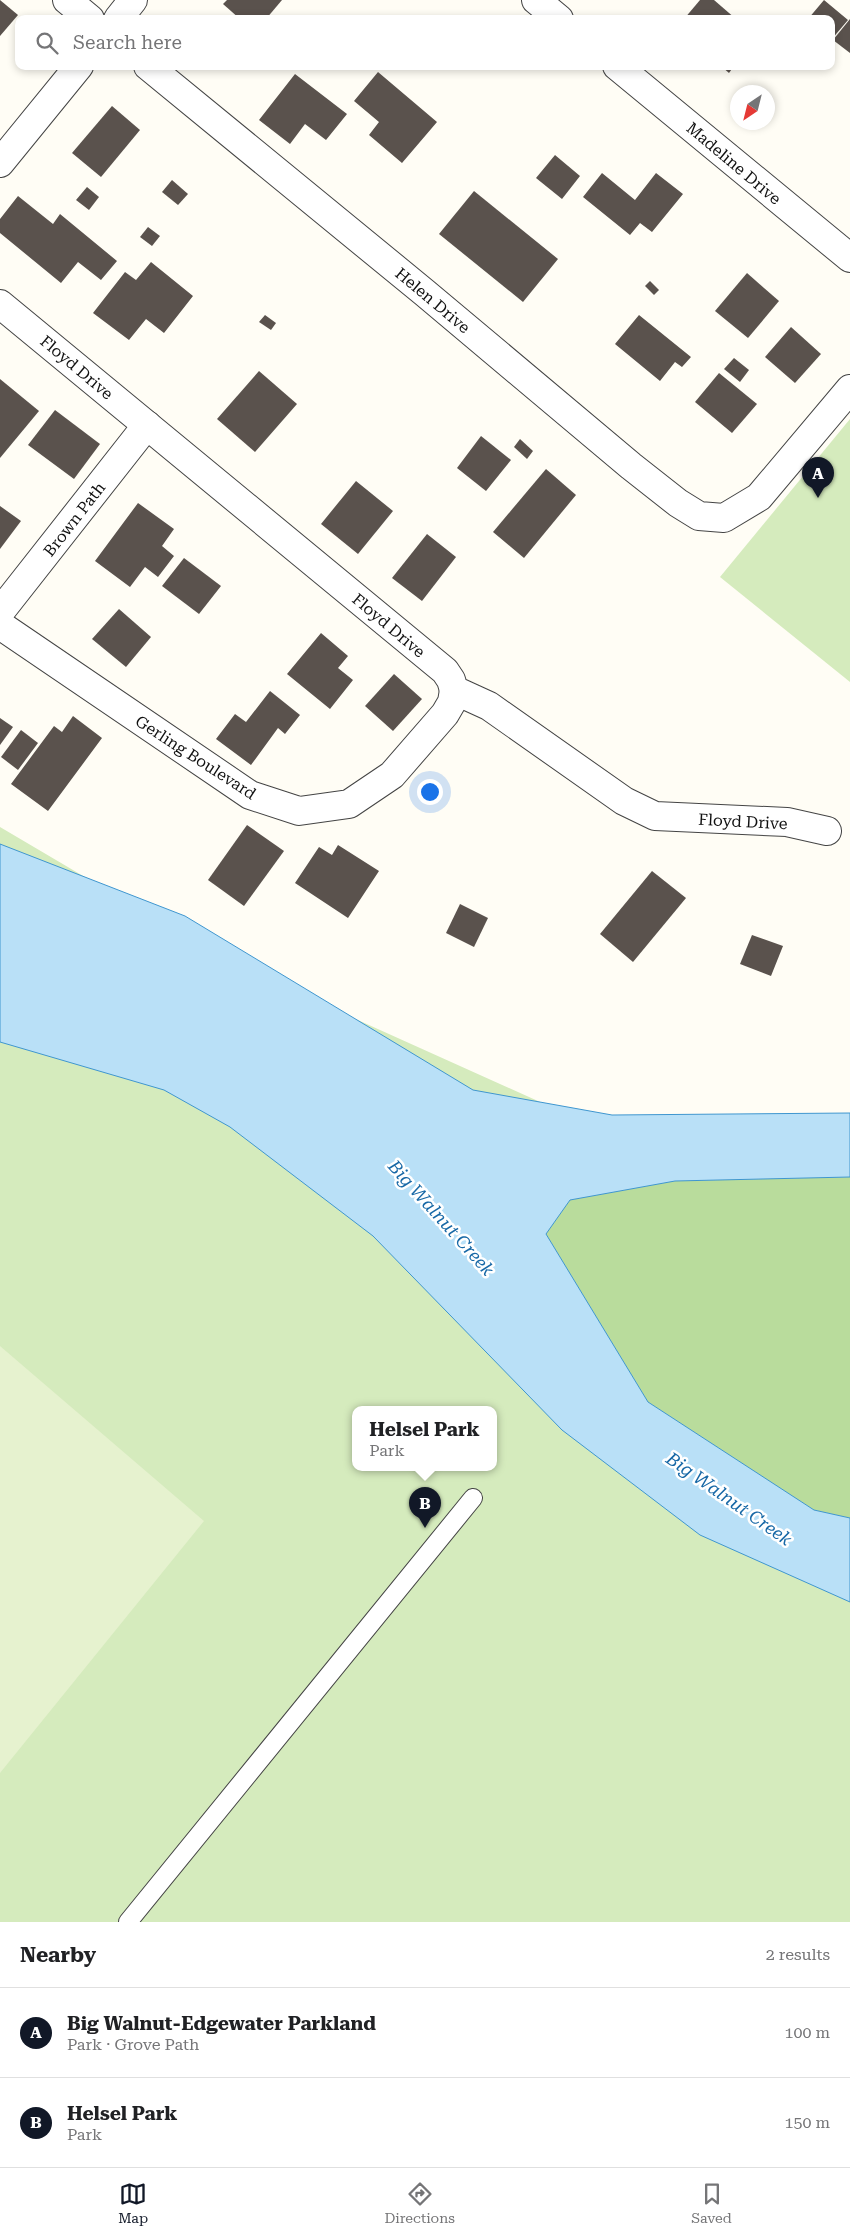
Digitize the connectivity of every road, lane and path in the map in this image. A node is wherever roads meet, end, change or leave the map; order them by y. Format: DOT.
graph roads {
  1 [pos="67,0"];
  2 [pos="133,0"];
  3 [pos="536,0"];
  4 [pos="85,15"];
  5 [pos="121,15"];
  6 [pos="554,15"];
  7 [pos="76,70"];
  8 [pos="153,70"];
  9 [pos="622,70"];
  10 [pos="0,163"];
  11 [pos="850,258"];
  12 [pos="0,304"];
  13 [pos="850,389"];
  14 [pos="147,425"];
  15 [pos="0,612"];
  16 [pos="0,625"];
  17 [pos="454,690"];
  18 [pos="827,831"];
  19 [pos="473,1498"];
  20 [pos="128,1922"];
  1 -- 4 [label="street"];
  2 -- 5 [label="street"];
  3 -- 6 [label="street"];
  7 -- 10 [label="street"];
  8 -- 13 [label="street, Helen Drive"];
  9 -- 11 [label="street, Madeline Drive"];
  12 -- 14 [label="street, Floyd Drive"];
  14 -- 15 [label="street, Brown Path"];
  14 -- 17 [label="street, Floyd Drive"];
  16 -- 17 [label="street, Gerling Boulevard"];
  17 -- 18 [label="street, Floyd Drive"];
  19 -- 20 [label="lane"];
}
